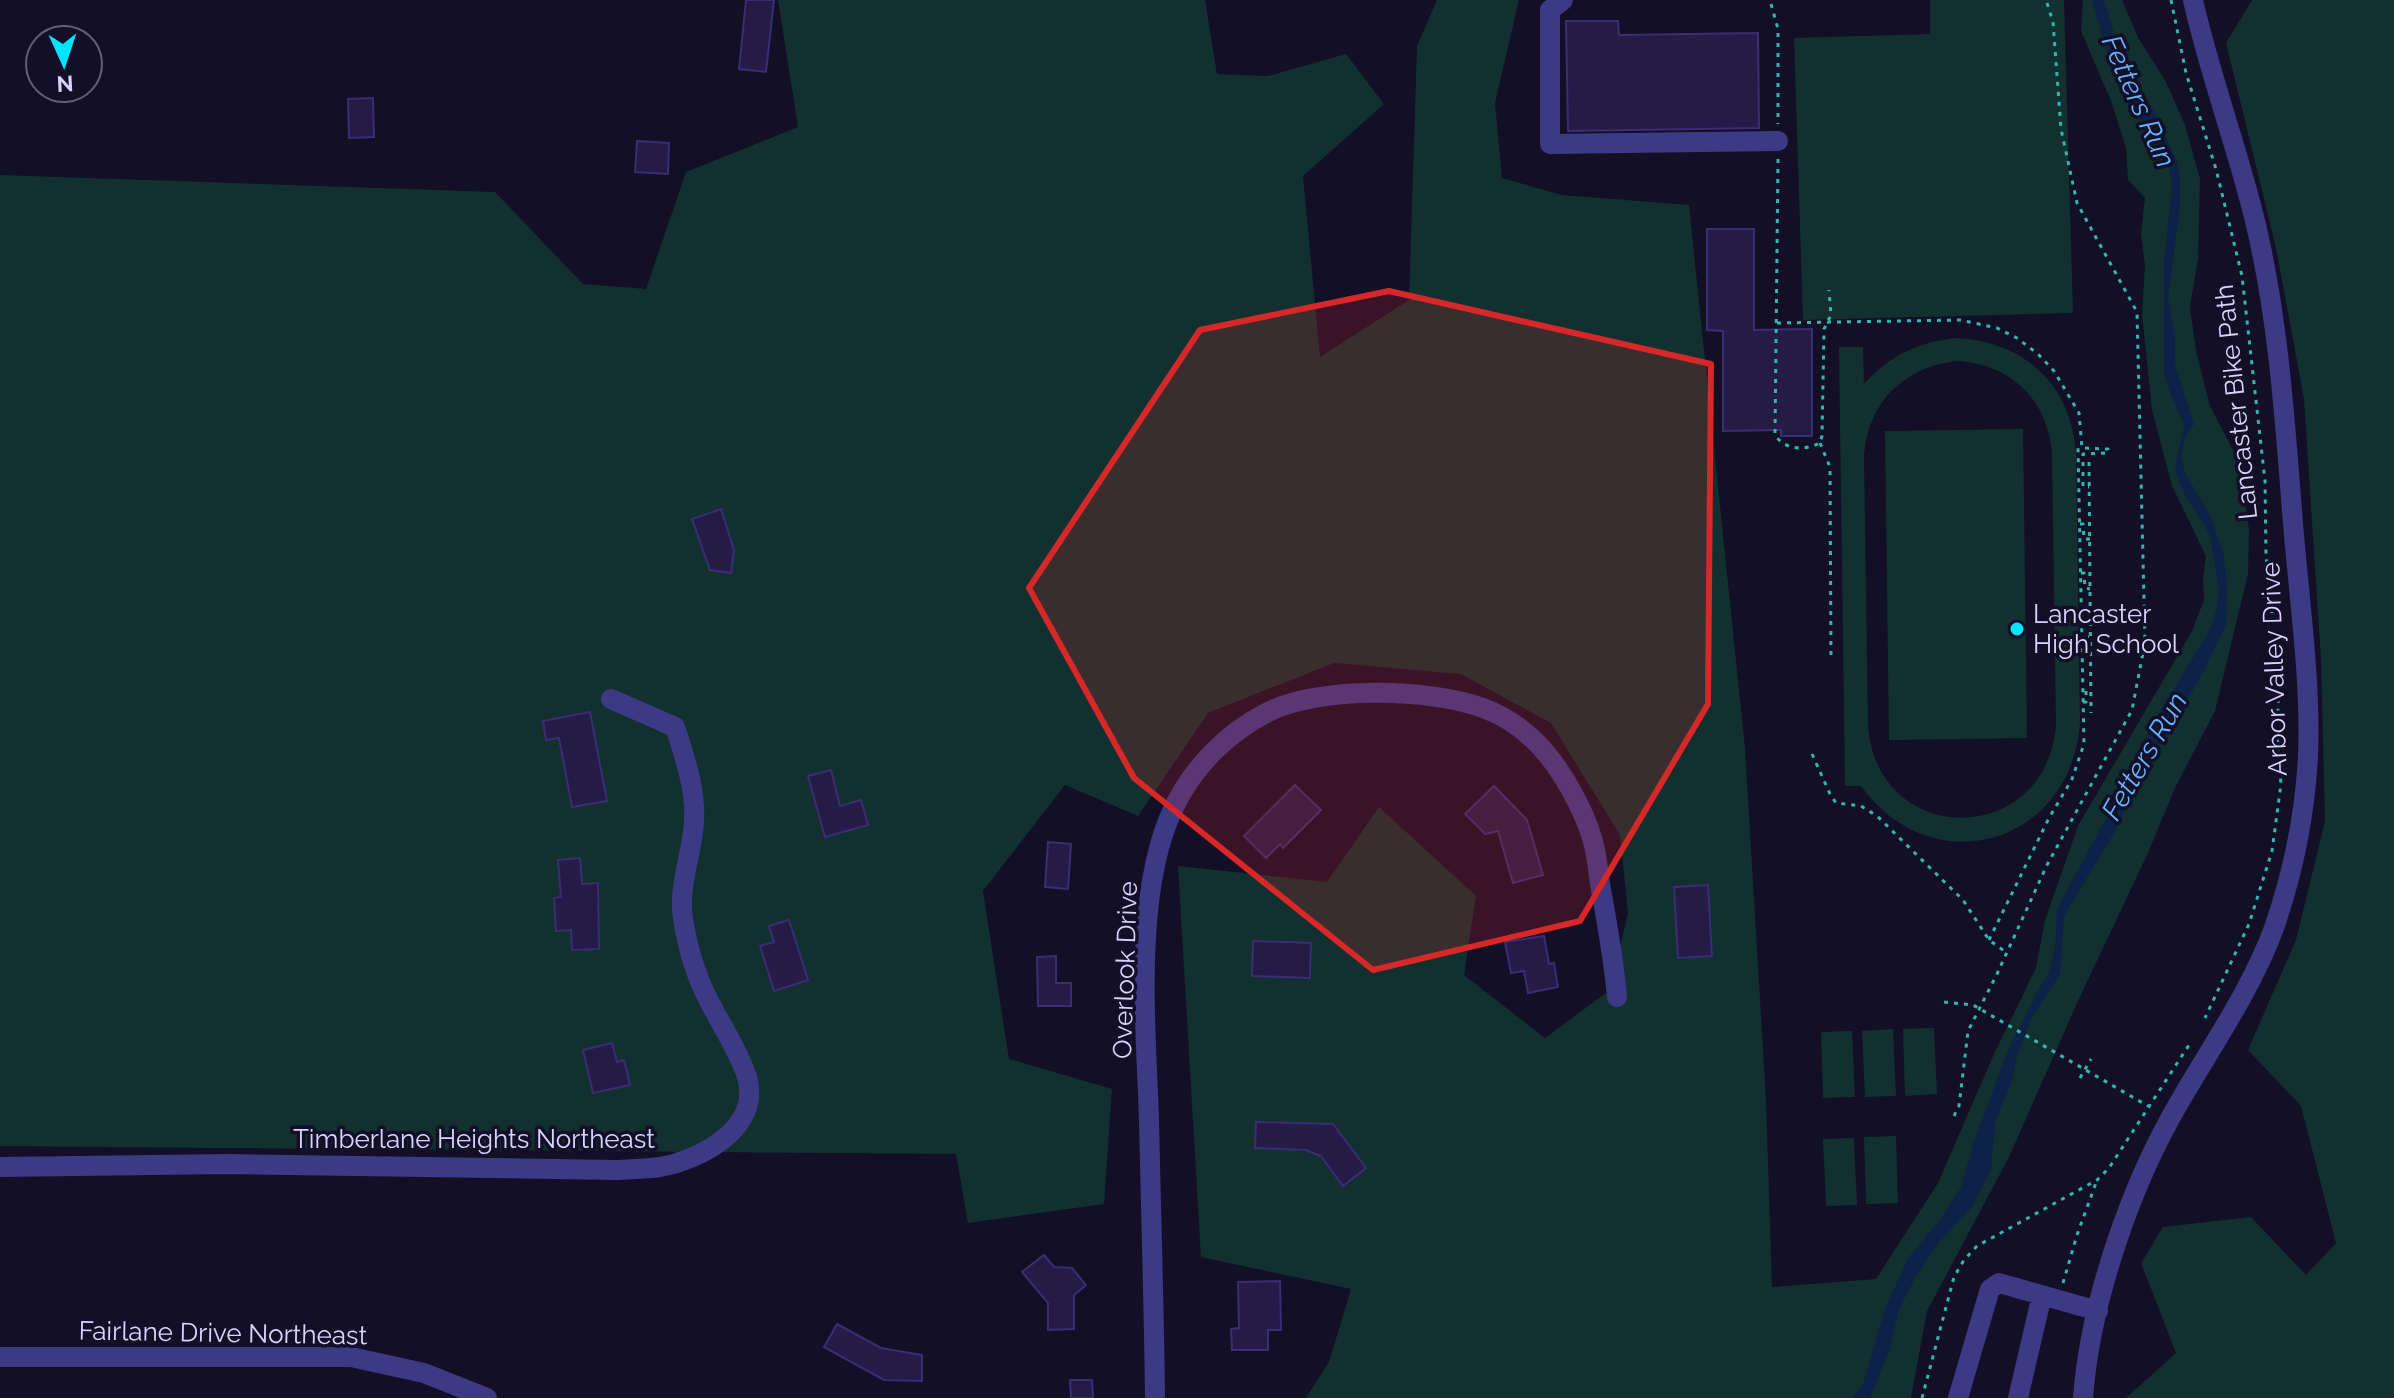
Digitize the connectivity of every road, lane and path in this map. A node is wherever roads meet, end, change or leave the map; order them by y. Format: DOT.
graph roads {
  1 [pos="1563,0"];
  2 [pos="2046,0"];
  3 [pos="2171,0"];
  4 [pos="2193,0"];
  5 [pos="1778,141"];
  6 [pos="1829,290"];
  7 [pos="1778,316"];
  8 [pos="1828,322"];
  9 [pos="1777,323"];
  10 [pos="1820,443"];
  11 [pos="2082,448"];
  12 [pos="2089,462"];
  13 [pos="2089,487"];
  14 [pos="2080,524"];
  15 [pos="2090,539"];
  16 [pos="2081,573"];
  17 [pos="2090,589"];
  18 [pos="2091,637"];
  19 [pos="2082,651"];
  20 [pos="1831,659"];
  21 [pos="2091,688"];
  22 [pos="611,699"];
  23 [pos="2083,702"];
  24 [pos="2091,713"];
  25 [pos="1812,754"];
  26 [pos="1989,940"];
  27 [pos="2007,953"];
  28 [pos="1617,997"];
  29 [pos="1944,1002"];
  30 [pos="1979,1009"];
  31 [pos="2201,1025"];
  32 [pos="2195,1036"];
  33 [pos="2091,1059"];
  34 [pos="2085,1069"];
  35 [pos="2080,1078"];
  36 [pos="2148,1106"];
  37 [pos="1954,1116"];
  38 [pos="0,1167"];
  39 [pos="2097,1180"];
  40 [pos="2051,1298"];
  41 [pos="2098,1311"];
  42 [pos="0,1357"];
  43 [pos="487,1398"];
  44 [pos="1155,1398"];
  45 [pos="1922,1398"];
  46 [pos="1958,1398"];
  47 [pos="2018,1398"];
  48 [pos="2083,1398"];
  1 -- 5 [label="street"];
  2 -- 27 [label="path"];
  3 -- 31 [label="path, Lancaster Bike Path"];
  4 -- 41 [label="street, Arbor Valley Drive"];
  6 -- 8 [label="path"];
  7 -- 9 [label="path"];
  8 -- 9 [label="path"];
  8 -- 10 [label="path"];
  8 -- 11 [label="path"];
  9 -- 10 [label="path"];
  10 -- 20 [label="path"];
  11 -- 13 [label="path"];
  11 -- 14 [label="path"];
  12 -- 13 [label="path"];
  13 -- 15 [label="path"];
  14 -- 15 [label="path"];
  14 -- 16 [label="path"];
  15 -- 17 [label="path"];
  16 -- 17 [label="path"];
  16 -- 19 [label="path"];
  17 -- 18 [label="path"];
  18 -- 19 [label="path"];
  18 -- 21 [label="path"];
  19 -- 23 [label="path"];
  21 -- 23 [label="path"];
  21 -- 24 [label="path"];
  22 -- 38 [label="street, Timberlane Heights Northeast"];
  23 -- 26 [label="path"];
  25 -- 26 [label="path"];
  26 -- 27 [label="path"];
  27 -- 30 [label="path"];
  28 -- 44 [label="street, Overlook Drive"];
  29 -- 30 [label="path"];
  30 -- 34 [label="path"];
  30 -- 37 [label="path"];
  32 -- 36 [label="path"];
  33 -- 34 [label="path"];
  34 -- 35 [label="path"];
  34 -- 36 [label="path"];
  36 -- 39 [label="path"];
  39 -- 40 [label="path"];
  39 -- 45 [label="path"];
  40 -- 41 [label="street"];
  40 -- 46 [label="street"];
  40 -- 47 [label="street"];
  41 -- 48 [label="street, Arbor Valley Drive"];
  42 -- 43 [label="street, Fairlane Drive Northeast"];
}
